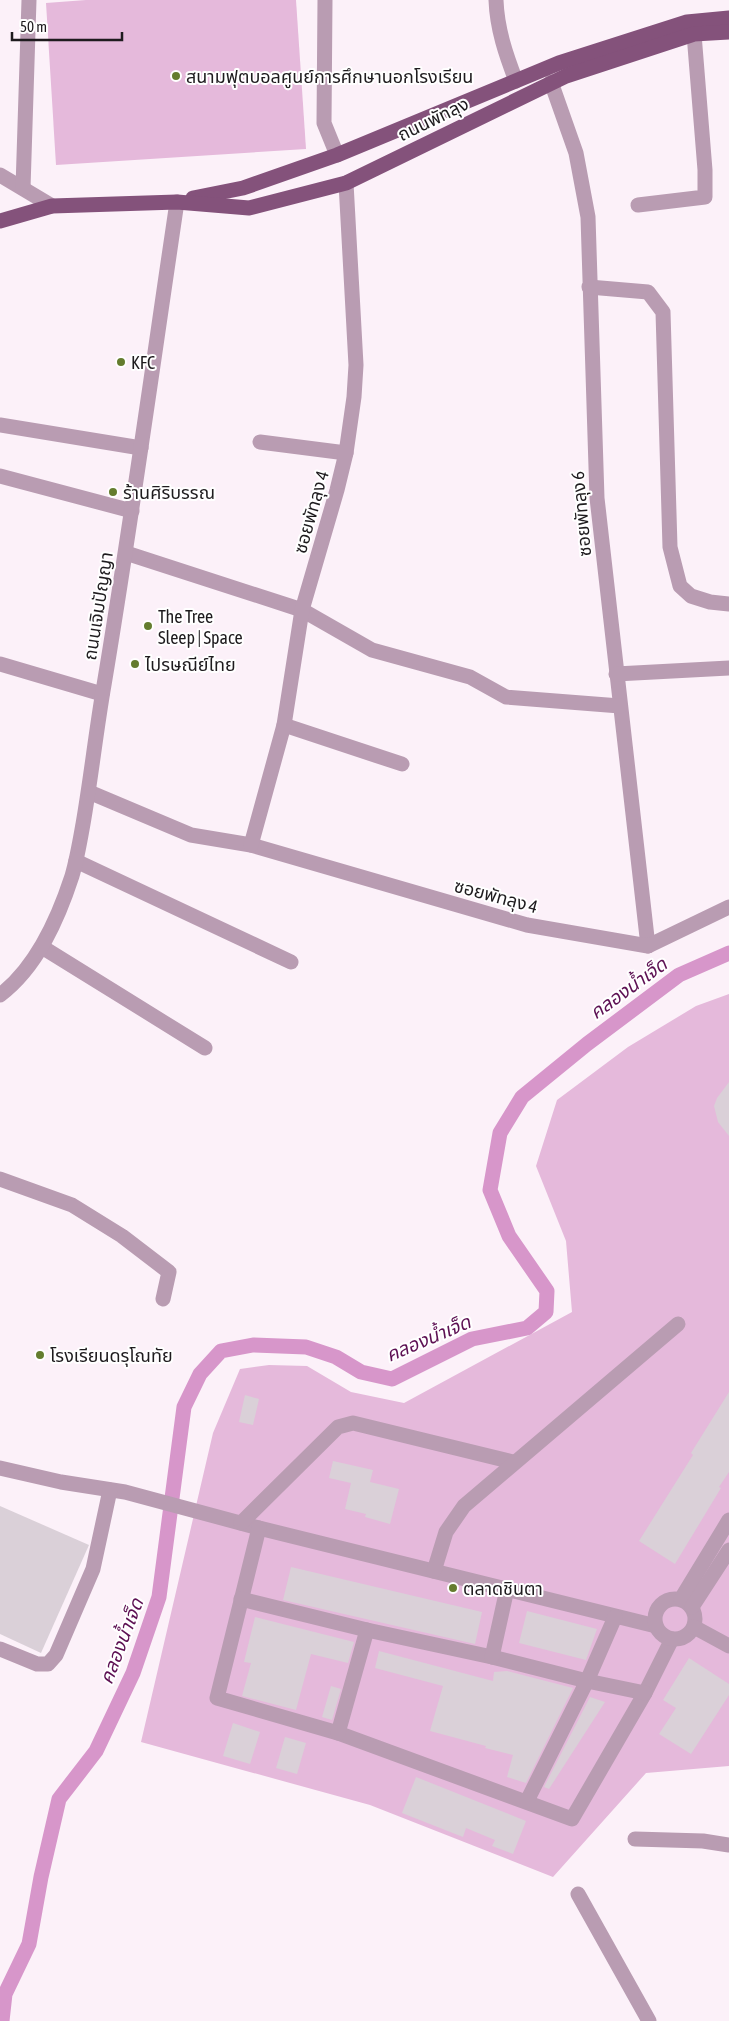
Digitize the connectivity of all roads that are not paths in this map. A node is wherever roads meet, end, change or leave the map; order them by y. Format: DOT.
graph roads {
  1 [pos="29,0"];
  2 [pos="324,0"];
  3 [pos="496,0"];
  4 [pos="729,18"];
  5 [pos="729,32"];
  6 [pos="694,34"];
  7 [pos="516,81"];
  8 [pos="551,82"];
  9 [pos="336,155"];
  10 [pos="0,175"];
  11 [pos="346,183"];
  12 [pos="23,188"];
  13 [pos="177,202"];
  14 [pos="638,205"];
  15 [pos="52,206"];
  16 [pos="0,221"];
  17 [pos="589,287"];
  18 [pos="0,425"];
  19 [pos="260,442"];
  20 [pos="142,448"];
  21 [pos="346,454"];
  22 [pos="0,476"];
  23 [pos="132,511"];
  24 [pos="126,553"];
  25 [pos="729,604"];
  26 [pos="302,610"];
  27 [pos="0,664"];
  28 [pos="729,668"];
  29 [pos="616,674"];
  30 [pos="102,694"];
  31 [pos="620,706"];
  32 [pos="284,726"];
  33 [pos="402,764"];
  34 [pos="89,792"];
  35 [pos="251,845"];
  36 [pos="76,861"];
  37 [pos="729,906"];
  38 [pos="648,946"];
  39 [pos="42,947"];
  40 [pos="291,962"];
  41 [pos="0,995"];
  42 [pos="205,1048"];
  43 [pos="0,1179"];
  44 [pos="163,1299"];
  45 [pos="678,1324"];
  46 [pos="513,1462"];
  47 [pos="0,1468"];
  48 [pos="117,1491"];
  49 [pos="729,1520"];
  50 [pos="242,1523"];
  51 [pos="259,1528"];
  52 [pos="729,1550"];
  53 [pos="434,1571"];
  54 [pos="507,1589"];
  55 [pos="241,1598"];
  56 [pos="686,1603"];
  57 [pos="616,1616"];
  58 [pos="656,1626"];
  59 [pos="694,1627"];
  60 [pos="367,1630"];
  61 [pos="672,1639"];
  62 [pos="729,1646"];
  63 [pos="0,1649"];
  64 [pos="492,1656"];
  65 [pos="587,1681"];
  66 [pos="645,1693"];
  67 [pos="338,1733"];
  68 [pos="527,1801"];
  69 [pos="635,1839"];
  70 [pos="729,1845"];
  71 [pos="578,1894"];
  72 [pos="649,2021"];
  1 -- 12 [label="street"];
  2 -- 9 [label="street"];
  3 -- 7 [label="street"];
  4 -- 7 [label="main road, ถนนพัทลุง"];
  5 -- 6 [label="main road, ถนนพัทลุง"];
  6 -- 8 [label="main road, ถนนพัทลุง"];
  6 -- 14 [label="street"];
  7 -- 9 [label="main road, ถนนพัทลุง"];
  8 -- 11 [label="main road, ถนนพัทลุง"];
  8 -- 17 [label="street, ซอยพัทลุง 6"];
  9 -- 13 [label="main road, ถนนพัทลุง"];
  10 -- 12 [label="street"];
  11 -- 13 [label="main road, ถนนพัทลุง"];
  11 -- 21 [label="street, ซอยพัทลุง 4"];
  12 -- 15 [label="street"];
  13 -- 15 [label="main road, ถนนพัทลุง"];
  13 -- 20 [label="street, ถนนเจิมปัญญา"];
  15 -- 16 [label="main road, ถนนพัทลุง"];
  17 -- 25 [label="street"];
  17 -- 29 [label="street, ซอยพัทลุง 6"];
  18 -- 20 [label="street"];
  19 -- 21 [label="street"];
  20 -- 23 [label="street, ถนนเจิมปัญญา"];
  21 -- 26 [label="street, ซอยพัทลุง 4"];
  22 -- 23 [label="street"];
  23 -- 24 [label="street, ถนนเจิมปัญญา"];
  24 -- 26 [label="street"];
  24 -- 30 [label="street, ถนนเจิมปัญญา"];
  26 -- 31 [label="street"];
  26 -- 32 [label="street, ซอยพัทลุง 4"];
  27 -- 30 [label="street"];
  28 -- 29 [label="street"];
  29 -- 31 [label="street, ซอยพัทลุง 6"];
  30 -- 34 [label="street, ถนนเจิมปัญญา"];
  31 -- 38 [label="street, ซอยพัทลุง 6"];
  32 -- 33 [label="street"];
  32 -- 35 [label="street, ซอยพัทลุง 4"];
  34 -- 35 [label="street, ซอยพัทลุง 4"];
  34 -- 36 [label="street, ถนนเจิมปัญญา"];
  35 -- 38 [label="street, ซอยพัทลุง 4"];
  36 -- 39 [label="street, ถนนเจิมปัญญา"];
  36 -- 40 [label="street"];
  37 -- 38 [label="street"];
  39 -- 41 [label="street, ถนนเจิมปัญญา"];
  39 -- 42 [label="street"];
  43 -- 44 [label="street"];
  45 -- 46 [label="street"];
  46 -- 50 [label="street"];
  46 -- 53 [label="street"];
  47 -- 48 [label="street"];
  48 -- 50 [label="street"];
  48 -- 63 [label="street"];
  49 -- 56 [label="street"];
  50 -- 51 [label="street"];
  51 -- 53 [label="street"];
  51 -- 55 [label="street"];
  52 -- 56 [label="street"];
  53 -- 54 [label="street"];
  54 -- 57 [label="street"];
  54 -- 64 [label="street"];
  55 -- 60 [label="street"];
  55 -- 67 [label="street"];
  56 -- 58 [label="street"];
  56 -- 59 [label="street"];
  57 -- 58 [label="street"];
  57 -- 65 [label="street"];
  58 -- 61 [label="street"];
  59 -- 61 [label="street"];
  59 -- 62 [label="street"];
  60 -- 64 [label="street"];
  60 -- 67 [label="street"];
  61 -- 66 [label="street"];
  64 -- 65 [label="street"];
  65 -- 66 [label="street"];
  65 -- 68 [label="street"];
  66 -- 68 [label="street"];
  67 -- 68 [label="street"];
  69 -- 70 [label="street"];
  71 -- 72 [label="street"];
}
